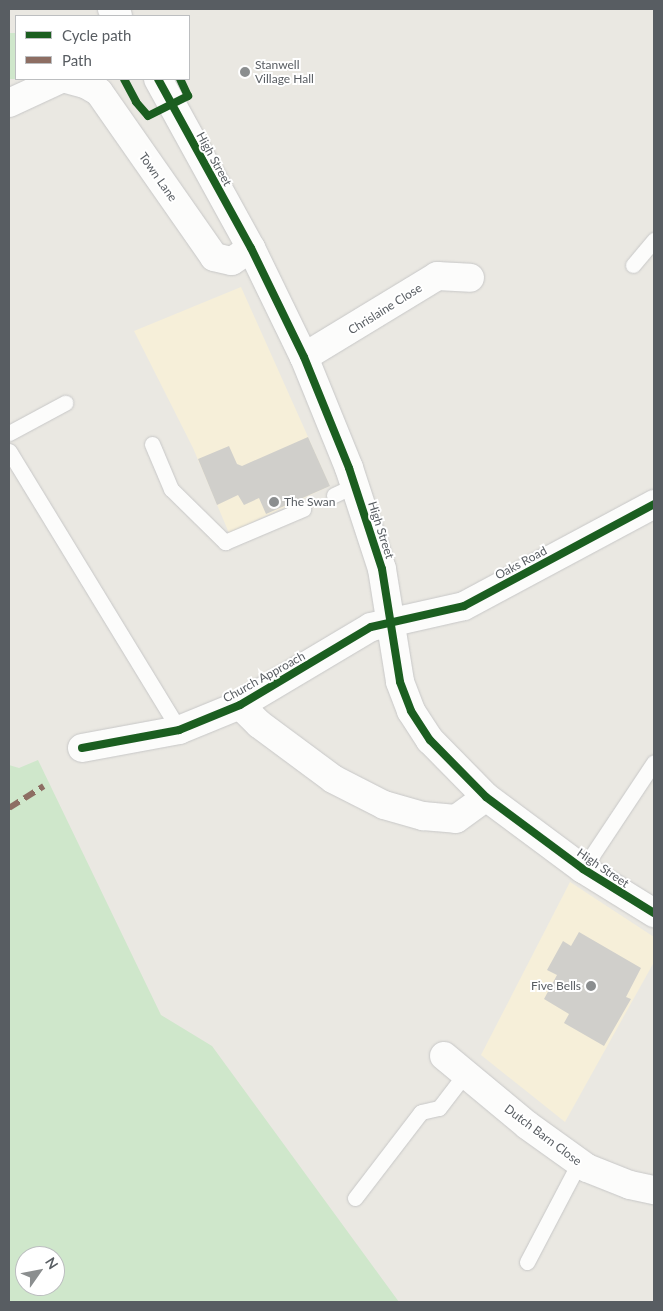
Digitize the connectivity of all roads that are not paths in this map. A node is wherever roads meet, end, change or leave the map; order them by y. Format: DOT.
graph roads {
  1 [pos="59,80"];
  2 [pos="70,80"];
  3 [pos="159,80"];
  4 [pos="9,103"];
  5 [pos="654,240"];
  6 [pos="251,248"];
  7 [pos="633,265"];
  8 [pos="470,278"];
  9 [pos="304,357"];
  10 [pos="65,403"];
  11 [pos="9,433"];
  12 [pos="152,444"];
  13 [pos="9,451"];
  14 [pos="654,504"];
  15 [pos="303,509"];
  16 [pos="392,623"];
  17 [pos="240,705"];
  18 [pos="179,730"];
  19 [pos="82,748"];
  20 [pos="654,762"];
  21 [pos="486,797"];
  22 [pos="583,869"];
  23 [pos="654,913"];
  24 [pos="444,1056"];
  25 [pos="465,1074"];
  26 [pos="579,1163"];
  27 [pos="654,1190"];
  28 [pos="355,1198"];
  29 [pos="527,1262"];
  1 -- 4 [label="street"];
  2 -- 6 [label="street, Town Lane"];
  3 -- 6 [label="street, High Street"];
  5 -- 7 [label="lane"];
  6 -- 9 [label="street, High Street"];
  8 -- 9 [label="street, Chrislaine Close"];
  9 -- 16 [label="street, High Street"];
  10 -- 11 [label="lane"];
  12 -- 15 [label="lane"];
  13 -- 18 [label="lane"];
  14 -- 16 [label="street, Oaks Road"];
  16 -- 17 [label="street, Church Approach"];
  16 -- 21 [label="street, High Street"];
  17 -- 18 [label="street, Church Approach"];
  17 -- 21 [label="street, Church Approach"];
  18 -- 19 [label="street, Church Approach"];
  20 -- 22 [label="lane"];
  21 -- 22 [label="street, High Street"];
  22 -- 23 [label="street, High Street"];
  24 -- 25 [label="street, Dutch Barn Close"];
  25 -- 26 [label="street, Dutch Barn Close"];
  25 -- 28 [label="lane"];
  26 -- 27 [label="street, Dutch Barn Close"];
  26 -- 29 [label="lane"];
}
